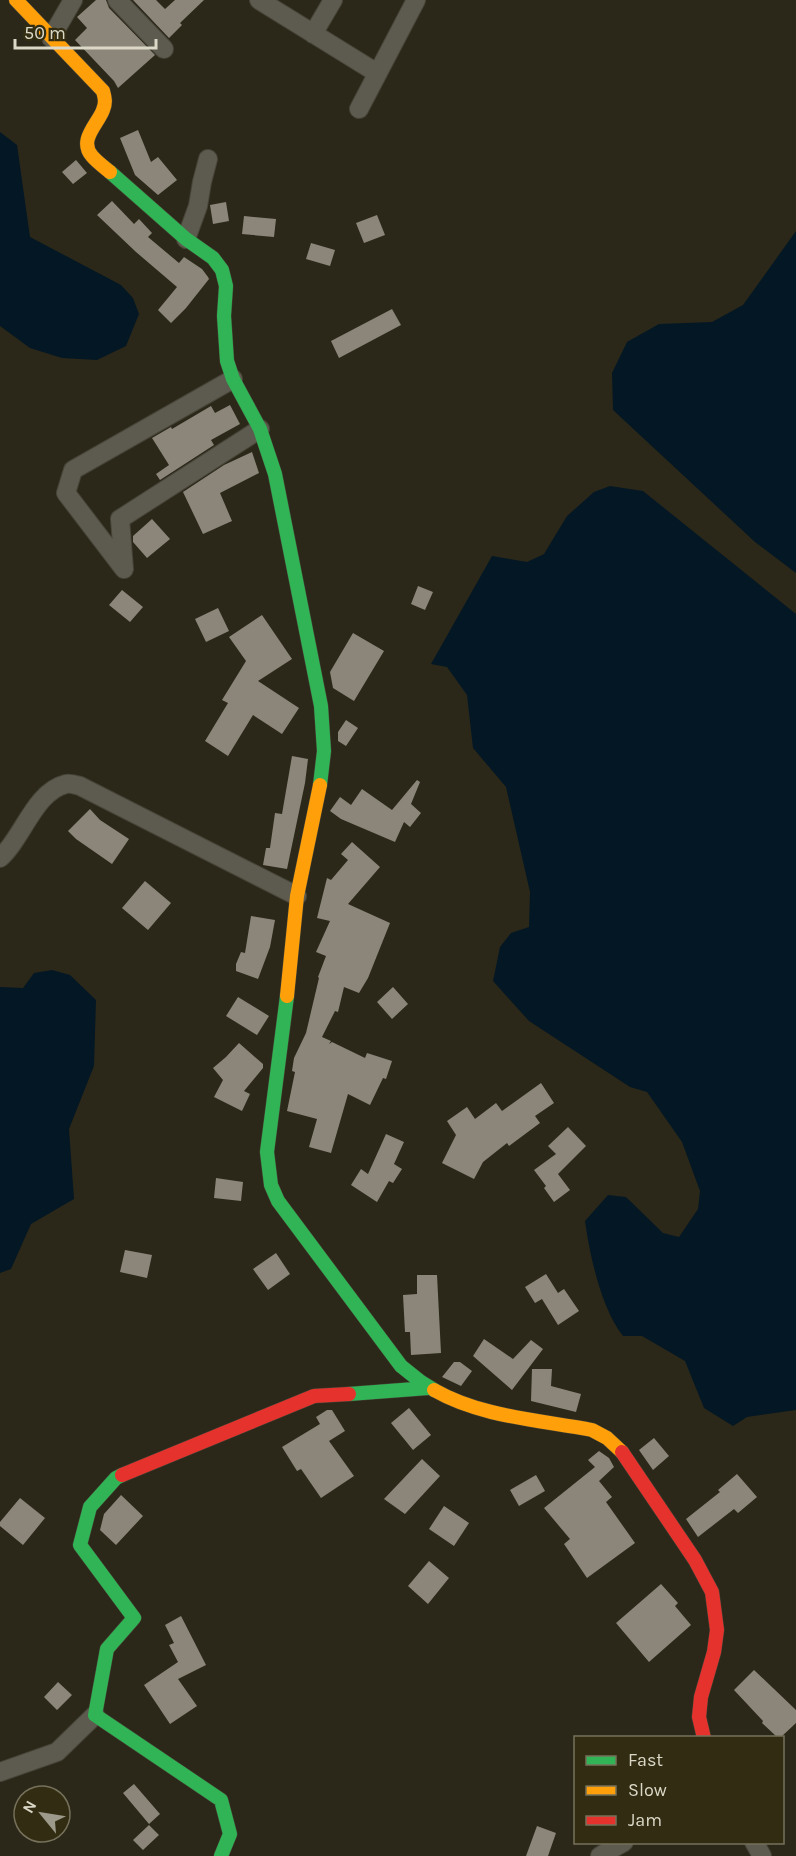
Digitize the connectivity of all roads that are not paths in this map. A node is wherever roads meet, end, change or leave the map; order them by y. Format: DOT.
graph roads {
  1 [pos="15,0"];
  2 [pos="73,0"];
  3 [pos="117,0"];
  4 [pos="259,0"];
  5 [pos="333,0"];
  6 [pos="416,0"];
  7 [pos="313,34"];
  8 [pos="51,38"];
  9 [pos="164,49"];
  10 [pos="377,73"];
  11 [pos="359,109"];
  12 [pos="208,159"];
  13 [pos="186,239"];
  14 [pos="233,379"];
  15 [pos="260,429"];
  16 [pos="0,858"];
  17 [pos="297,896"];
  18 [pos="428,1388"];
  19 [pos="95,1715"];
  20 [pos="704,1736"];
  21 [pos="0,1772"];
  22 [pos="621,1844"];
  23 [pos="221,1856"];
  24 [pos="600,1856"];
  1 -- 8 [label="street"];
  2 -- 8 [label="street"];
  3 -- 9 [label="street"];
  4 -- 7 [label="street"];
  5 -- 7 [label="street"];
  6 -- 10 [label="street"];
  7 -- 10 [label="street"];
  8 -- 13 [label="street"];
  10 -- 11 [label="street"];
  12 -- 13 [label="street"];
  13 -- 14 [label="street"];
  14 -- 15 [label="street"];
  14 -- 15 [label="street"];
  15 -- 17 [label="street"];
  16 -- 17 [label="street"];
  17 -- 18 [label="street"];
  18 -- 19 [label="street"];
  18 -- 20 [label="street"];
  19 -- 21 [label="street"];
  19 -- 23 [label="street"];
  22 -- 24 [label="street"];
}
